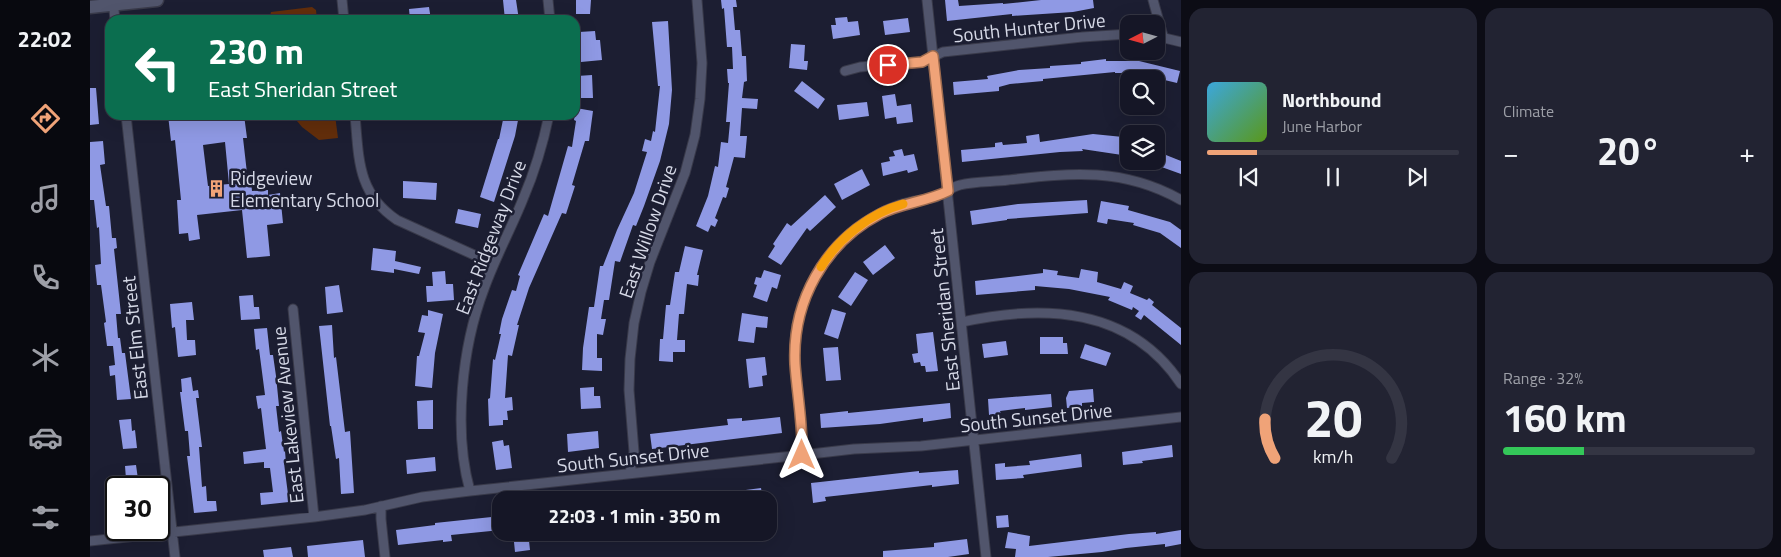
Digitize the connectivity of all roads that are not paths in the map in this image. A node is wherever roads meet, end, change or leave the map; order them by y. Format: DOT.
graph roads {
  1 [pos="157,0"];
  2 [pos="342,0"];
  3 [pos="548,0"];
  4 [pos="697,0"];
  5 [pos="927,0"];
  6 [pos="1153,0"];
  7 [pos="113,2"];
  8 [pos="90,7"];
  9 [pos="114,15"];
  10 [pos="344,15"];
  11 [pos="550,15"];
  12 [pos="1156,15"];
  13 [pos="1120,34"];
  14 [pos="1165,37"];
  15 [pos="1181,42"];
  16 [pos="933,56"];
  17 [pos="845,71"];
  18 [pos="127,120"];
  19 [pos="356,120"];
  20 [pos="548,120"];
  21 [pos="948,191"];
  22 [pos="1181,200"];
  23 [pos="494,264"];
  24 [pos="293,309"];
  25 [pos="962,322"];
  26 [pos="1181,384"];
  27 [pos="1181,417"];
  28 [pos="975,441"];
  29 [pos="802,455"];
  30 [pos="630,473"];
  31 [pos="470,491"];
  32 [pos="382,506"];
  33 [pos="314,517"];
  34 [pos="172,533"];
  35 [pos="90,541"];
  36 [pos="174,557"];
  37 [pos="385,557"];
  38 [pos="986,557"];
  1 -- 7 [label="main road"];
  2 -- 10 [label="street"];
  3 -- 11 [label="street"];
  4 -- 30 [label="street, East Willow Drive"];
  5 -- 16 [label="street, East Sheridan Street"];
  6 -- 12 [label="street"];
  7 -- 8 [label="main road"];
  7 -- 9 [label="street"];
  13 -- 16 [label="street, South Hunter Drive"];
  14 -- 15 [label="street"];
  16 -- 17 [label="street, South Hunter Drive"];
  16 -- 21 [label="street, East Sheridan Street"];
  18 -- 34 [label="street, East Elm Street"];
  19 -- 23 [label="street"];
  20 -- 23 [label="street, East Ridgeway Drive"];
  21 -- 22 [label="street"];
  21 -- 25 [label="street, East Sheridan Street"];
  21 -- 29 [label="street"];
  23 -- 31 [label="street, East Ridgeway Drive"];
  24 -- 33 [label="street, East Lakeview Avenue"];
  25 -- 26 [label="street"];
  25 -- 28 [label="street, East Sheridan Street"];
  27 -- 28 [label="street, South Sunset Drive"];
  28 -- 29 [label="street, South Sunset Drive"];
  28 -- 38 [label="street, East Sheridan Street"];
  29 -- 30 [label="street, South Sunset Drive"];
  30 -- 31 [label="street, South Sunset Drive"];
  31 -- 32 [label="street, South Sunset Drive"];
  32 -- 33 [label="street, South Sunset Drive"];
  32 -- 37 [label="street"];
  33 -- 34 [label="street, South Sunset Drive"];
  34 -- 35 [label="street, South Sunset Drive"];
  34 -- 36 [label="street, East Elm Street"];
}
